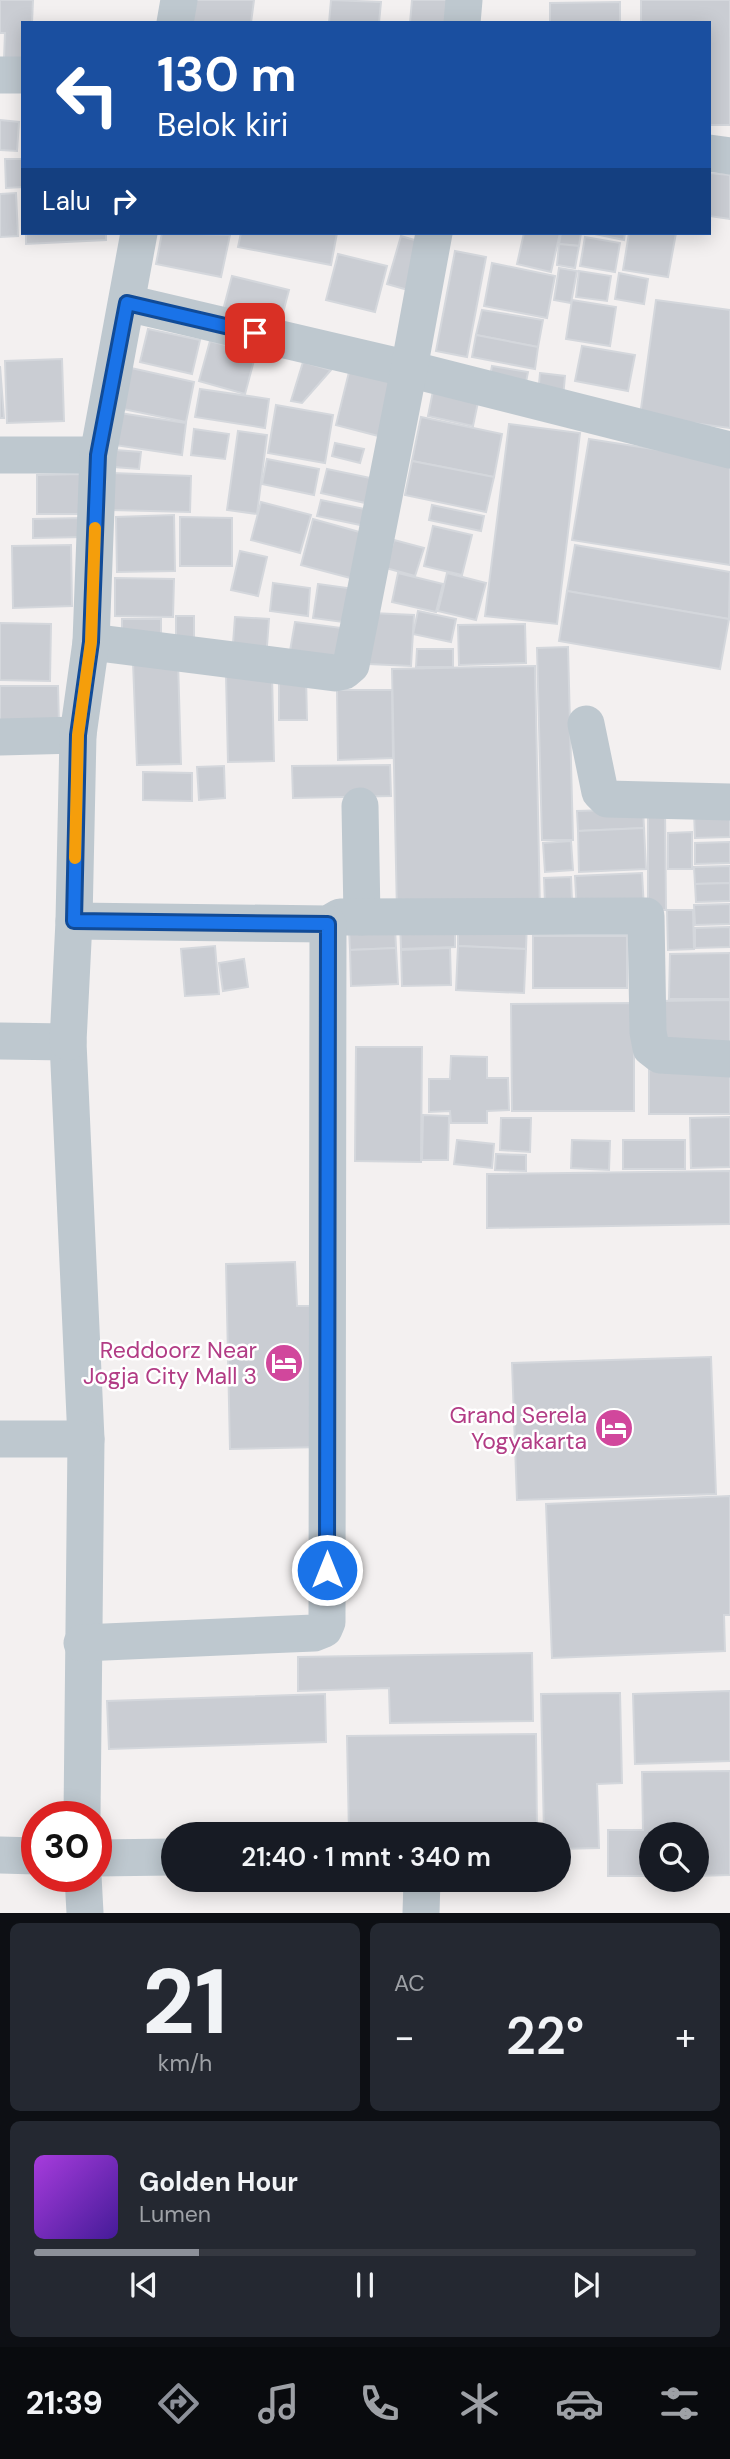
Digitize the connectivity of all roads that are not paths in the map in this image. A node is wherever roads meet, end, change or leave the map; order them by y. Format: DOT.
graph roads {
  1 [pos="179,0"];
  2 [pos="464,0"];
  3 [pos="175,21"];
  4 [pos="462,21"];
  5 [pos="0,75"];
  6 [pos="21,75"];
  7 [pos="711,152"];
  8 [pos="730,156"];
  9 [pos="139,235"];
  10 [pos="434,235"];
  11 [pos="127,303"];
  12 [pos="410,369"];
  13 [pos="730,450"];
  14 [pos="0,455"];
  15 [pos="98,455"];
  16 [pos="91,642"];
  17 [pos="586,724"];
  18 [pos="78,735"];
  19 [pos="0,737"];
  20 [pos="730,802"];
  21 [pos="360,806"];
  22 [pos="345,920"];
  23 [pos="74,921"];
  24 [pos="0,1041"];
  25 [pos="68,1042"];
  26 [pos="730,1059"];
  27 [pos="0,1439"];
  28 [pos="86,1439"];
  29 [pos="82,1643"];
  30 [pos="82,1801"];
  31 [pos="0,1855"];
  32 [pos="21,1856"];
  33 [pos="161,1857"];
  34 [pos="112,1858"];
  35 [pos="84,1892"];
  36 [pos="422,1892"];
  37 [pos="85,1913"];
  38 [pos="421,1913"];
  1 -- 3 [label="street"];
  2 -- 4 [label="street"];
  5 -- 6 [label="street"];
  7 -- 8 [label="street"];
  9 -- 11 [label="street"];
  10 -- 12 [label="street"];
  11 -- 12 [label="street"];
  11 -- 15 [label="street"];
  12 -- 13 [label="street"];
  12 -- 16 [label="street"];
  14 -- 15 [label="street"];
  15 -- 16 [label="street"];
  16 -- 18 [label="street"];
  17 -- 20 [label="street"];
  18 -- 19 [label="street"];
  18 -- 23 [label="street"];
  21 -- 22 [label="street"];
  22 -- 23 [label="street"];
  22 -- 26 [label="street"];
  22 -- 29 [label="street"];
  23 -- 25 [label="street"];
  24 -- 25 [label="street"];
  25 -- 28 [label="street"];
  27 -- 28 [label="street"];
  28 -- 29 [label="street"];
  29 -- 30 [label="street"];
  31 -- 32 [label="street"];
  33 -- 34 [label="street"];
  35 -- 37 [label="street"];
  36 -- 38 [label="street"];
}
